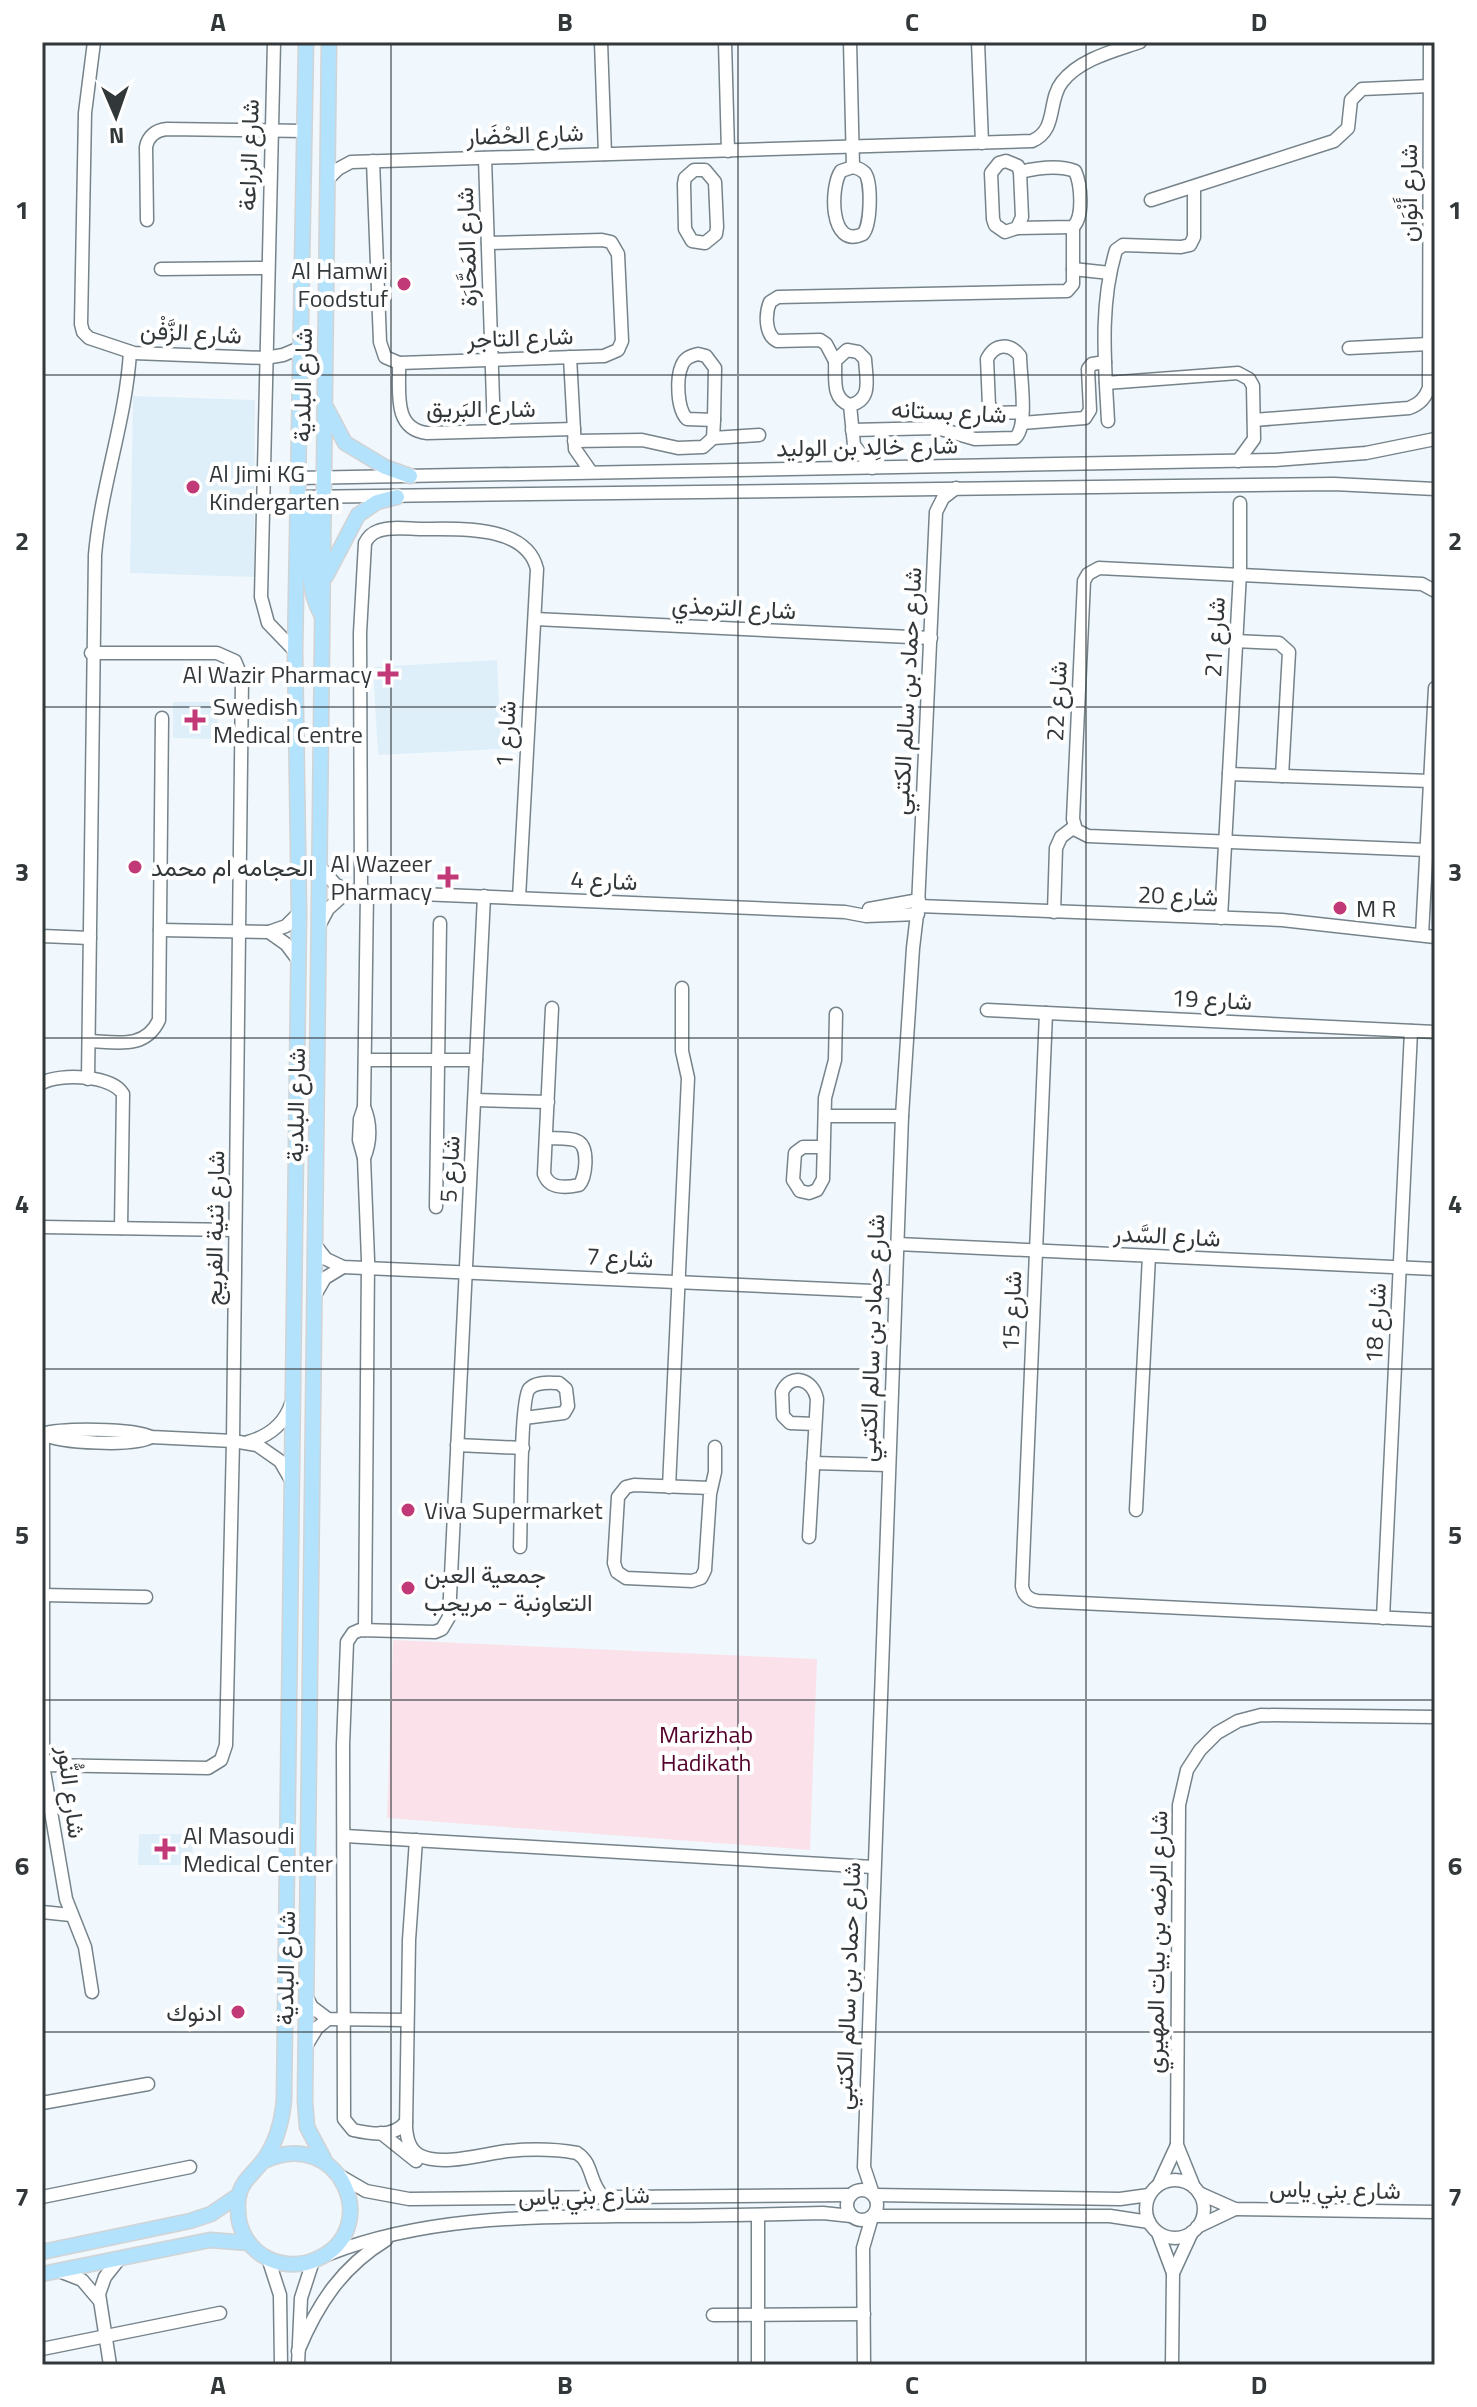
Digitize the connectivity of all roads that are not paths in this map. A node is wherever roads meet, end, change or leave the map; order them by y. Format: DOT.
graph roads {
  1 [pos="94,42"];
  2 [pos="274,42"];
  3 [pos="306,42"];
  4 [pos="329,42"];
  5 [pos="601,42"];
  6 [pos="725,42"];
  7 [pos="850,42"];
  8 [pos="978,42"];
  9 [pos="1097,42"];
  10 [pos="1140,42"];
  11 [pos="1430,42"];
  12 [pos="1102,55"];
  13 [pos="1430,86"];
  14 [pos="271,130"];
  15 [pos="305,131"];
  16 [pos="1006,142"];
  17 [pos="327,143"];
  18 [pos="982,143"];
  19 [pos="853,147"];
  20 [pos="699,151"];
  21 [pos="728,151"];
  22 [pos="605,154"];
  23 [pos="485,158"];
  24 [pos="373,161"];
  25 [pos="1006,161"];
  26 [pos="351,162"];
  27 [pos="853,167"];
  28 [pos="700,169"];
  29 [pos="1020,172"];
  30 [pos="327,180"];
  31 [pos="1194,187"];
  32 [pos="1151,200"];
  33 [pos="147,220"];
  34 [pos="1073,227"];
  35 [pos="1017,228"];
  36 [pos="488,243"];
  37 [pos="267,268"];
  38 [pos="161,269"];
  39 [pos="1073,269"];
  40 [pos="1110,273"];
  41 [pos="1432,322"];
  42 [pos="1429,344"];
  43 [pos="302,347"];
  44 [pos="1349,348"];
  45 [pos="130,352"];
  46 [pos="570,357"];
  47 [pos="265,358"];
  48 [pos="492,360"];
  49 [pos="835,361"];
  50 [pos="1105,362"];
  51 [pos="399,363"];
  52 [pos="1106,383"];
  53 [pos="324,403"];
  54 [pos="850,405"];
  55 [pos="1022,418"];
  56 [pos="714,420"];
  57 [pos="1254,420"];
  58 [pos="1108,421"];
  59 [pos="852,430"];
  60 [pos="494,431"];
  61 [pos="759,435"];
  62 [pos="713,438"];
  63 [pos="1254,439"];
  64 [pos="1435,439"];
  65 [pos="574,440"];
  66 [pos="854,445"];
  67 [pos="1275,460"];
  68 [pos="1238,461"];
  69 [pos="872,468"];
  70 [pos="832,469"];
  71 [pos="591,472"];
  72 [pos="557,473"];
  73 [pos="410,476"];
  74 [pos="299,478"];
  75 [pos="323,478"];
  76 [pos="1222,485"];
  77 [pos="1263,485"];
  78 [pos="956,488"];
  79 [pos="918,489"];
  80 [pos="1435,489"];
  81 [pos="323,497"];
  82 [pos="397,497"];
  83 [pos="298,503"];
  84 [pos="1240,503"];
  85 [pos="936,512"];
  86 [pos="1240,573"];
  87 [pos="324,580"];
  88 [pos="1435,591"];
  89 [pos="323,618"];
  90 [pos="535,619"];
  91 [pos="931,638"];
  92 [pos="1235,641"];
  93 [pos="295,651"];
  94 [pos="91,653"];
  95 [pos="1435,688"];
  96 [pos="162,718"];
  97 [pos="1229,774"];
  98 [pos="1282,776"];
  99 [pos="1430,781"];
  100 [pos="1074,827"];
  101 [pos="1226,842"];
  102 [pos="1426,850"];
  103 [pos="320,867"];
  104 [pos="359,892"];
  105 [pos="484,896"];
  106 [pos="519,898"];
  107 [pos="918,907"];
  108 [pos="1054,912"];
  109 [pos="299,913"];
  110 [pos="1221,918"];
  111 [pos="440,923"];
  112 [pos="320,924"];
  113 [pos="160,930"];
  114 [pos="239,931"];
  115 [pos="269,932"];
  116 [pos="42,936"];
  117 [pos="1428,936"];
  118 [pos="90,938"];
  119 [pos="298,960"];
  120 [pos="682,988"];
  121 [pos="552,1008"];
  122 [pos="987,1010"];
  123 [pos="1046,1013"];
  124 [pos="836,1014"];
  125 [pos="1411,1031"];
  126 [pos="1435,1032"];
  127 [pos="89,1041"];
  128 [pos="365,1060"];
  129 [pos="438,1060"];
  130 [pos="476,1060"];
  131 [pos="88,1079"];
  132 [pos="42,1083"];
  133 [pos="475,1100"];
  134 [pos="548,1102"];
  135 [pos="825,1116"];
  136 [pos="902,1116"];
  137 [pos="546,1138"];
  138 [pos="824,1147"];
  139 [pos="436,1207"];
  140 [pos="42,1227"];
  141 [pos="121,1228"];
  142 [pos="235,1230"];
  143 [pos="897,1244"];
  144 [pos="315,1245"];
  145 [pos="1035,1251"];
  146 [pos="1149,1256"];
  147 [pos="343,1267"];
  148 [pos="367,1268"];
  149 [pos="1399,1268"];
  150 [pos="1435,1269"];
  151 [pos="466,1272"];
  152 [pos="679,1282"];
  153 [pos="895,1292"];
  154 [pos="315,1296"];
  155 [pos="292,1399"];
  156 [pos="524,1418"];
  157 [pos="815,1424"];
  158 [pos="42,1434"];
  159 [pos="233,1441"];
  160 [pos="248,1442"];
  161 [pos="457,1445"];
  162 [pos="715,1447"];
  163 [pos="523,1448"];
  164 [pos="813,1463"];
  165 [pos="888,1465"];
  166 [pos="291,1480"];
  167 [pos="669,1487"];
  168 [pos="710,1488"];
  169 [pos="1136,1510"];
  170 [pos="809,1537"];
  171 [pos="520,1547"];
  172 [pos="42,1595"];
  173 [pos="146,1597"];
  174 [pos="1383,1618"];
  175 [pos="1435,1620"];
  176 [pos="365,1630"];
  177 [pos="1435,1717"];
  178 [pos="43,1765"];
  179 [pos="345,1836"];
  180 [pos="416,1840"];
  181 [pos="873,1867"];
  182 [pos="42,1912"];
  183 [pos="71,1915"];
  184 [pos="92,1992"];
  185 [pos="306,1996"];
  186 [pos="328,2019"];
  187 [pos="342,2019"];
  188 [pos="407,2020"];
  189 [pos="306,2046"];
  190 [pos="148,2084"];
  191 [pos="42,2103"];
  192 [pos="406,2122"];
  193 [pos="381,2133"];
  194 [pos="1177,2145"];
  195 [pos="449,2159"];
  196 [pos="264,2161"];
  197 [pos="326,2162"];
  198 [pos="190,2167"];
  199 [pos="864,2167"];
  200 [pos="340,2176"];
  201 [pos="590,2178"];
  202 [pos="1159,2184"];
  203 [pos="1197,2190"];
  204 [pos="873,2194"];
  205 [pos="239,2195"];
  206 [pos="851,2195"];
  207 [pos="1149,2195"];
  208 [pos="42,2197"];
  209 [pos="577,2198"];
  210 [pos="604,2198"];
  211 [pos="1235,2209"];
  212 [pos="1435,2212"];
  213 [pos="758,2215"];
  214 [pos="851,2216"];
  215 [pos="873,2217"];
  216 [pos="1149,2222"];
  217 [pos="1194,2229"];
  218 [pos="401,2231"];
  219 [pos="1158,2233"];
  220 [pos="249,2243"];
  221 [pos="863,2248"];
  222 [pos="42,2252"];
  223 [pos="120,2258"];
  224 [pos="268,2258"];
  225 [pos="318,2259"];
  226 [pos="59,2271"];
  227 [pos="1173,2273"];
  228 [pos="42,2274"];
  229 [pos="99,2300"];
  230 [pos="220,2313"];
  231 [pos="864,2314"];
  232 [pos="713,2315"];
  233 [pos="758,2315"];
  234 [pos="106,2336"];
  235 [pos="42,2349"];
  236 [pos="298,2351"];
  237 [pos="110,2365"];
  238 [pos="281,2365"];
  239 [pos="298,2365"];
  240 [pos="758,2365"];
  241 [pos="864,2365"];
  242 [pos="1172,2365"];
  1 -- 45 [label="street, شارع الزَّفْن"];
  2 -- 14 [label="street, شارع الزراعة"];
  3 -- 15 [label="main road, شارع البلدية"];
  4 -- 17 [label="main road, شارع البلدية"];
  5 -- 22 [label="street"];
  6 -- 21 [label="street"];
  7 -- 19 [label="street"];
  8 -- 18 [label="street"];
  9 -- 12 [label="street"];
  10 -- 12 [label="street, شارع الحْضَار"];
  11 -- 13 [label="street, شارع أَنْوَان"];
  12 -- 16 [label="street, شارع الحْضَار"];
  13 -- 31 [label="street"];
  13 -- 41 [label="street, شارع أَنْوَان"];
  14 -- 15 [label="street"];
  14 -- 33 [label="street"];
  14 -- 37 [label="street, شارع الزراعة"];
  15 -- 43 [label="main road, شارع البلدية"];
  16 -- 18 [label="street, شارع الحْضَار"];
  16 -- 25 [label="street"];
  17 -- 26 [label="street"];
  17 -- 30 [label="main road, شارع البلدية"];
  18 -- 19 [label="street, شارع الحْضَار"];
  19 -- 21 [label="street, شارع الحْضَار"];
  19 -- 27 [label="street"];
  20 -- 21 [label="street, شارع الحْضَار"];
  20 -- 22 [label="street, شارع الحْضَار"];
  20 -- 28 [label="street"];
  22 -- 23 [label="street, شارع الحْضَار"];
  23 -- 24 [label="street, شارع الحْضَار"];
  23 -- 36 [label="street, شارع المَحَّارَة"];
  24 -- 26 [label="street, شارع الحْضَار"];
  24 -- 51 [label="street"];
  25 -- 29 [label="street"];
  25 -- 35 [label="street"];
  26 -- 30 [label="street"];
  27 -- 27 [label="street"];
  28 -- 28 [label="street"];
  29 -- 34 [label="street"];
  29 -- 35 [label="street"];
  30 -- 53 [label="main road, شارع البلدية"];
  31 -- 32 [label="street"];
  31 -- 40 [label="street"];
  34 -- 35 [label="street"];
  34 -- 39 [label="street"];
  36 -- 46 [label="street, شارع التاجر"];
  36 -- 48 [label="street, شارع المَحَّارَة"];
  37 -- 38 [label="street"];
  37 -- 47 [label="street, شارع الزراعة"];
  39 -- 40 [label="street"];
  39 -- 49 [label="street"];
  40 -- 50 [label="street"];
  41 -- 42 [label="street, شارع أَنْوَان"];
  42 -- 44 [label="street"];
  42 -- 57 [label="street, شارع أَنْوَان"];
  43 -- 47 [label="street, شارع الزَّفْن"];
  43 -- 74 [label="main road, شارع البلدية"];
  45 -- 47 [label="street, شارع الزَّفْن"];
  45 -- 94 [label="street"];
  46 -- 48 [label="street, شارع التاجر"];
  46 -- 65 [label="street"];
  47 -- 93 [label="street, شارع الزراعة"];
  48 -- 51 [label="street, شارع التاجر"];
  48 -- 60 [label="street, شارع المَحَّارَة"];
  49 -- 54 [label="street"];
  49 -- 54 [label="street"];
  50 -- 52 [label="street"];
  50 -- 55 [label="street"];
  51 -- 60 [label="street, شارع البَريق"];
  52 -- 57 [label="street"];
  52 -- 58 [label="street"];
  53 -- 73 [label="main road"];
  53 -- 75 [label="main road, شارع البلدية"];
  54 -- 59 [label="street"];
  55 -- 55 [label="street, شارع بستانه"];
  55 -- 59 [label="street, شارع بستانه"];
  56 -- 56 [label="street"];
  56 -- 62 [label="street"];
  57 -- 63 [label="street"];
  59 -- 66 [label="street"];
  60 -- 65 [label="street, شارع البَريق"];
  61 -- 62 [label="street"];
  62 -- 65 [label="street"];
  63 -- 67 [label="street"];
  63 -- 68 [label="street"];
  64 -- 67 [label="street, شارع خالِد بن الوليد"];
  65 -- 71 [label="street"];
  65 -- 72 [label="street"];
  66 -- 69 [label="street"];
  66 -- 70 [label="street"];
  67 -- 68 [label="street, شارع خالِد بن الوليد"];
  68 -- 69 [label="street, شارع خالِد بن الوليد"];
  69 -- 70 [label="street, شارع خالِد بن الوليد"];
  70 -- 71 [label="street, شارع خالِد بن الوليد"];
  71 -- 72 [label="street, شارع خالِد بن الوليد"];
  72 -- 73 [label="street, شارع خالِد بن الوليد"];
  73 -- 75 [label="street, شارع خالِد بن الوليد"];
  74 -- 75 [label="street, شارع خالِد بن الوليد"];
  74 -- 83 [label="main road, شارع البلدية"];
  75 -- 81 [label="main road, شارع البلدية"];
  76 -- 77 [label="street, شارع خالِد بن الوليد"];
  76 -- 78 [label="street, شارع خالِد بن الوليد"];
  76 -- 84 [label="street"];
  77 -- 80 [label="street, شارع خالِد بن الوليد"];
  77 -- 84 [label="street"];
  78 -- 79 [label="street, شارع خالِد بن الوليد"];
  78 -- 85 [label="street"];
  79 -- 82 [label="street, شارع خالِد بن الوليد"];
  79 -- 85 [label="street"];
  81 -- 82 [label="street, شارع خالِد بن الوليد"];
  81 -- 83 [label="street, شارع خالِد بن الوليد"];
  81 -- 87 [label="main road, شارع البلدية"];
  82 -- 87 [label="main road"];
  83 -- 89 [label="main road"];
  83 -- 93 [label="main road, شارع البلدية"];
  84 -- 86 [label="street, شارع 21"];
  85 -- 91 [label="street, شارع حماد بن سالم الكتبي"];
  86 -- 88 [label="street, شارع 22"];
  86 -- 92 [label="street, شارع 21"];
  86 -- 100 [label="street, شارع 22"];
  87 -- 89 [label="main road, شارع البلدية"];
  89 -- 103 [label="main road, شارع البلدية"];
  90 -- 91 [label="street, شارع الترمذي"];
  90 -- 104 [label="street, شارع 1"];
  90 -- 106 [label="street, شارع 1"];
  91 -- 107 [label="street, شارع حماد بن سالم الكتبي"];
  92 -- 97 [label="street, شارع 21"];
  92 -- 98 [label="street"];
  93 -- 109 [label="main road, شارع البلدية"];
  94 -- 114 [label="street, شارع ثنية الفريج"];
  94 -- 118 [label="street"];
  95 -- 99 [label="street"];
  96 -- 113 [label="street"];
  97 -- 98 [label="street"];
  97 -- 101 [label="street, شارع 21"];
  98 -- 99 [label="street"];
  99 -- 102 [label="street"];
  100 -- 101 [label="street"];
  100 -- 108 [label="street"];
  101 -- 102 [label="street"];
  101 -- 110 [label="street, شارع 21"];
  102 -- 117 [label="street"];
  103 -- 104 [label="street"];
  103 -- 112 [label="main road, شارع البلدية"];
  104 -- 105 [label="street, شارع 4"];
  104 -- 112 [label="street"];
  104 -- 128 [label="street"];
  105 -- 106 [label="street, شارع 4"];
  105 -- 130 [label="street, شارع 5"];
  106 -- 107 [label="street, شارع 4"];
  107 -- 108 [label="street, شارع 20"];
  107 -- 136 [label="street, شارع حماد بن سالم الكتبي"];
  108 -- 110 [label="street, شارع 20"];
  109 -- 115 [label="street"];
  109 -- 119 [label="main road, شارع البلدية"];
  110 -- 117 [label="street, شارع 20"];
  111 -- 129 [label="street"];
  112 -- 144 [label="main road, شارع البلدية"];
  113 -- 114 [label="street"];
  113 -- 127 [label="street"];
  114 -- 115 [label="street"];
  114 -- 142 [label="street, شارع ثنية الفريج"];
  115 -- 119 [label="street"];
  116 -- 118 [label="street"];
  118 -- 127 [label="street"];
  119 -- 155 [label="main road, شارع البلدية"];
  120 -- 152 [label="street"];
  121 -- 134 [label="street"];
  122 -- 123 [label="street, شارع 19"];
  123 -- 125 [label="street, شارع 19"];
  123 -- 145 [label="street, شارع 15"];
  124 -- 135 [label="street"];
  125 -- 126 [label="street, شارع 19"];
  125 -- 149 [label="street, شارع 18"];
  127 -- 131 [label="street"];
  128 -- 129 [label="street"];
  128 -- 148 [label="street"];
  129 -- 130 [label="street"];
  129 -- 139 [label="street"];
  130 -- 133 [label="street, شارع 5"];
  131 -- 132 [label="street"];
  131 -- 141 [label="street"];
  133 -- 134 [label="street"];
  133 -- 151 [label="street, شارع 5"];
  134 -- 137 [label="street"];
  135 -- 136 [label="street"];
  135 -- 138 [label="street"];
  136 -- 143 [label="street, شارع حماد بن سالم الكتبي"];
  137 -- 137 [label="street"];
  140 -- 141 [label="street"];
  141 -- 142 [label="street"];
  142 -- 159 [label="street, شارع ثنية الفريج"];
  143 -- 145 [label="street, شارع السَّدر"];
  143 -- 153 [label="street, شارع حماد بن سالم الكتبي"];
  144 -- 147 [label="street"];
  144 -- 154 [label="main road, شارع البلدية"];
  145 -- 146 [label="street, شارع السَّدر"];
  145 -- 174 [label="street, شارع 15"];
  146 -- 149 [label="street, شارع السَّدر"];
  146 -- 169 [label="street"];
  147 -- 148 [label="street, شارع 7"];
  147 -- 154 [label="street"];
  148 -- 151 [label="street, شارع 7"];
  148 -- 176 [label="street"];
  149 -- 150 [label="street, شارع السَّدر"];
  149 -- 174 [label="street, شارع 18"];
  151 -- 152 [label="street, شارع 7"];
  151 -- 161 [label="street, شارع 5"];
  152 -- 153 [label="street, شارع 7"];
  152 -- 167 [label="street"];
  153 -- 165 [label="street, شارع حماد بن سالم الكتبي"];
  154 -- 185 [label="main road, شارع البلدية"];
  155 -- 160 [label="street"];
  155 -- 166 [label="main road, شارع البلدية"];
  156 -- 163 [label="street"];
  157 -- 164 [label="street"];
  158 -- 159 [label="street"];
  158 -- 172 [label="street, شارع النُّور"];
  159 -- 160 [label="street"];
  159 -- 178 [label="street, شارع ثنية الفريج"];
  160 -- 166 [label="street"];
  161 -- 163 [label="street"];
  161 -- 176 [label="street, شارع 5"];
  162 -- 168 [label="street"];
  163 -- 171 [label="street"];
  164 -- 165 [label="street"];
  164 -- 170 [label="street"];
  165 -- 181 [label="street, شارع حماد بن سالم الكتبي"];
  166 -- 196 [label="main road, شارع البلدية"];
  167 -- 168 [label="street"];
  167 -- 168 [label="street"];
  172 -- 173 [label="street"];
  172 -- 178 [label="street, شارع النُّور"];
  174 -- 175 [label="street"];
  176 -- 179 [label="street"];
  177 -- 194 [label="street, شارع الرضه بن بيات المهيري"];
  178 -- 183 [label="street, شارع النُّور"];
  179 -- 180 [label="street"];
  179 -- 187 [label="street"];
  180 -- 181 [label="street"];
  180 -- 188 [label="street"];
  181 -- 199 [label="street, شارع حماد بن سالم الكتبي"];
  182 -- 183 [label="street"];
  183 -- 184 [label="street, شارع النُّور"];
  185 -- 186 [label="street"];
  185 -- 189 [label="main road, شارع البلدية"];
  186 -- 187 [label="street"];
  186 -- 189 [label="street"];
  187 -- 188 [label="street"];
  187 -- 193 [label="street"];
  188 -- 192 [label="street"];
  189 -- 197 [label="main road, شارع البلدية"];
  190 -- 191 [label="street"];
  192 -- 193 [label="street"];
  192 -- 195 [label="street"];
  193 -- 195 [label="street"];
  194 -- 202 [label="street, شارع الرضه بن بيات المهيري"];
  194 -- 203 [label="street, شارع الرضه بن بيات المهيري"];
  195 -- 201 [label="street"];
  196 -- 197 [label="main road"];
  196 -- 205 [label="main road"];
  197 -- 200 [label="main road"];
  198 -- 208 [label="street"];
  199 -- 204 [label="street, شارع حماد بن سالم الكتبي"];
  199 -- 206 [label="street, شارع حماد بن سالم الكتبي"];
  200 -- 209 [label="street, شارع بني ياس"];
  200 -- 225 [label="main road"];
  201 -- 209 [label="street"];
  201 -- 210 [label="street"];
  202 -- 203 [label="street"];
  202 -- 207 [label="street"];
  203 -- 211 [label="street, شارع بني ياس"];
  203 -- 217 [label="street"];
  204 -- 206 [label="street"];
  204 -- 207 [label="street"];
  204 -- 215 [label="street"];
  205 -- 220 [label="main road"];
  205 -- 222 [label="main road"];
  206 -- 210 [label="street, شارع بني ياس"];
  206 -- 214 [label="street"];
  207 -- 216 [label="street"];
  209 -- 210 [label="street, شارع بني ياس"];
  211 -- 212 [label="street, شارع بني ياس"];
  211 -- 217 [label="street, شارع بني ياس"];
  213 -- 214 [label="street, شارع بني ياس"];
  213 -- 218 [label="street, شارع بني ياس"];
  213 -- 233 [label="street"];
  214 -- 215 [label="street"];
  214 -- 221 [label="street"];
  215 -- 216 [label="street"];
  215 -- 221 [label="street"];
  216 -- 219 [label="street"];
  217 -- 219 [label="street"];
  217 -- 227 [label="street"];
  218 -- 225 [label="street, شارع بني ياس"];
  218 -- 236 [label="street"];
  219 -- 227 [label="street"];
  220 -- 223 [label="main road"];
  220 -- 224 [label="main road"];
  221 -- 231 [label="street"];
  223 -- 226 [label="main road"];
  223 -- 229 [label="street"];
  224 -- 225 [label="main road"];
  224 -- 238 [label="street"];
  225 -- 236 [label="street"];
  226 -- 228 [label="main road"];
  226 -- 229 [label="street"];
  227 -- 242 [label="street"];
  229 -- 234 [label="street"];
  230 -- 234 [label="street"];
  231 -- 233 [label="street"];
  231 -- 241 [label="street"];
  232 -- 233 [label="street"];
  233 -- 240 [label="street"];
  234 -- 235 [label="street"];
  234 -- 237 [label="street"];
  236 -- 239 [label="street"];
}
